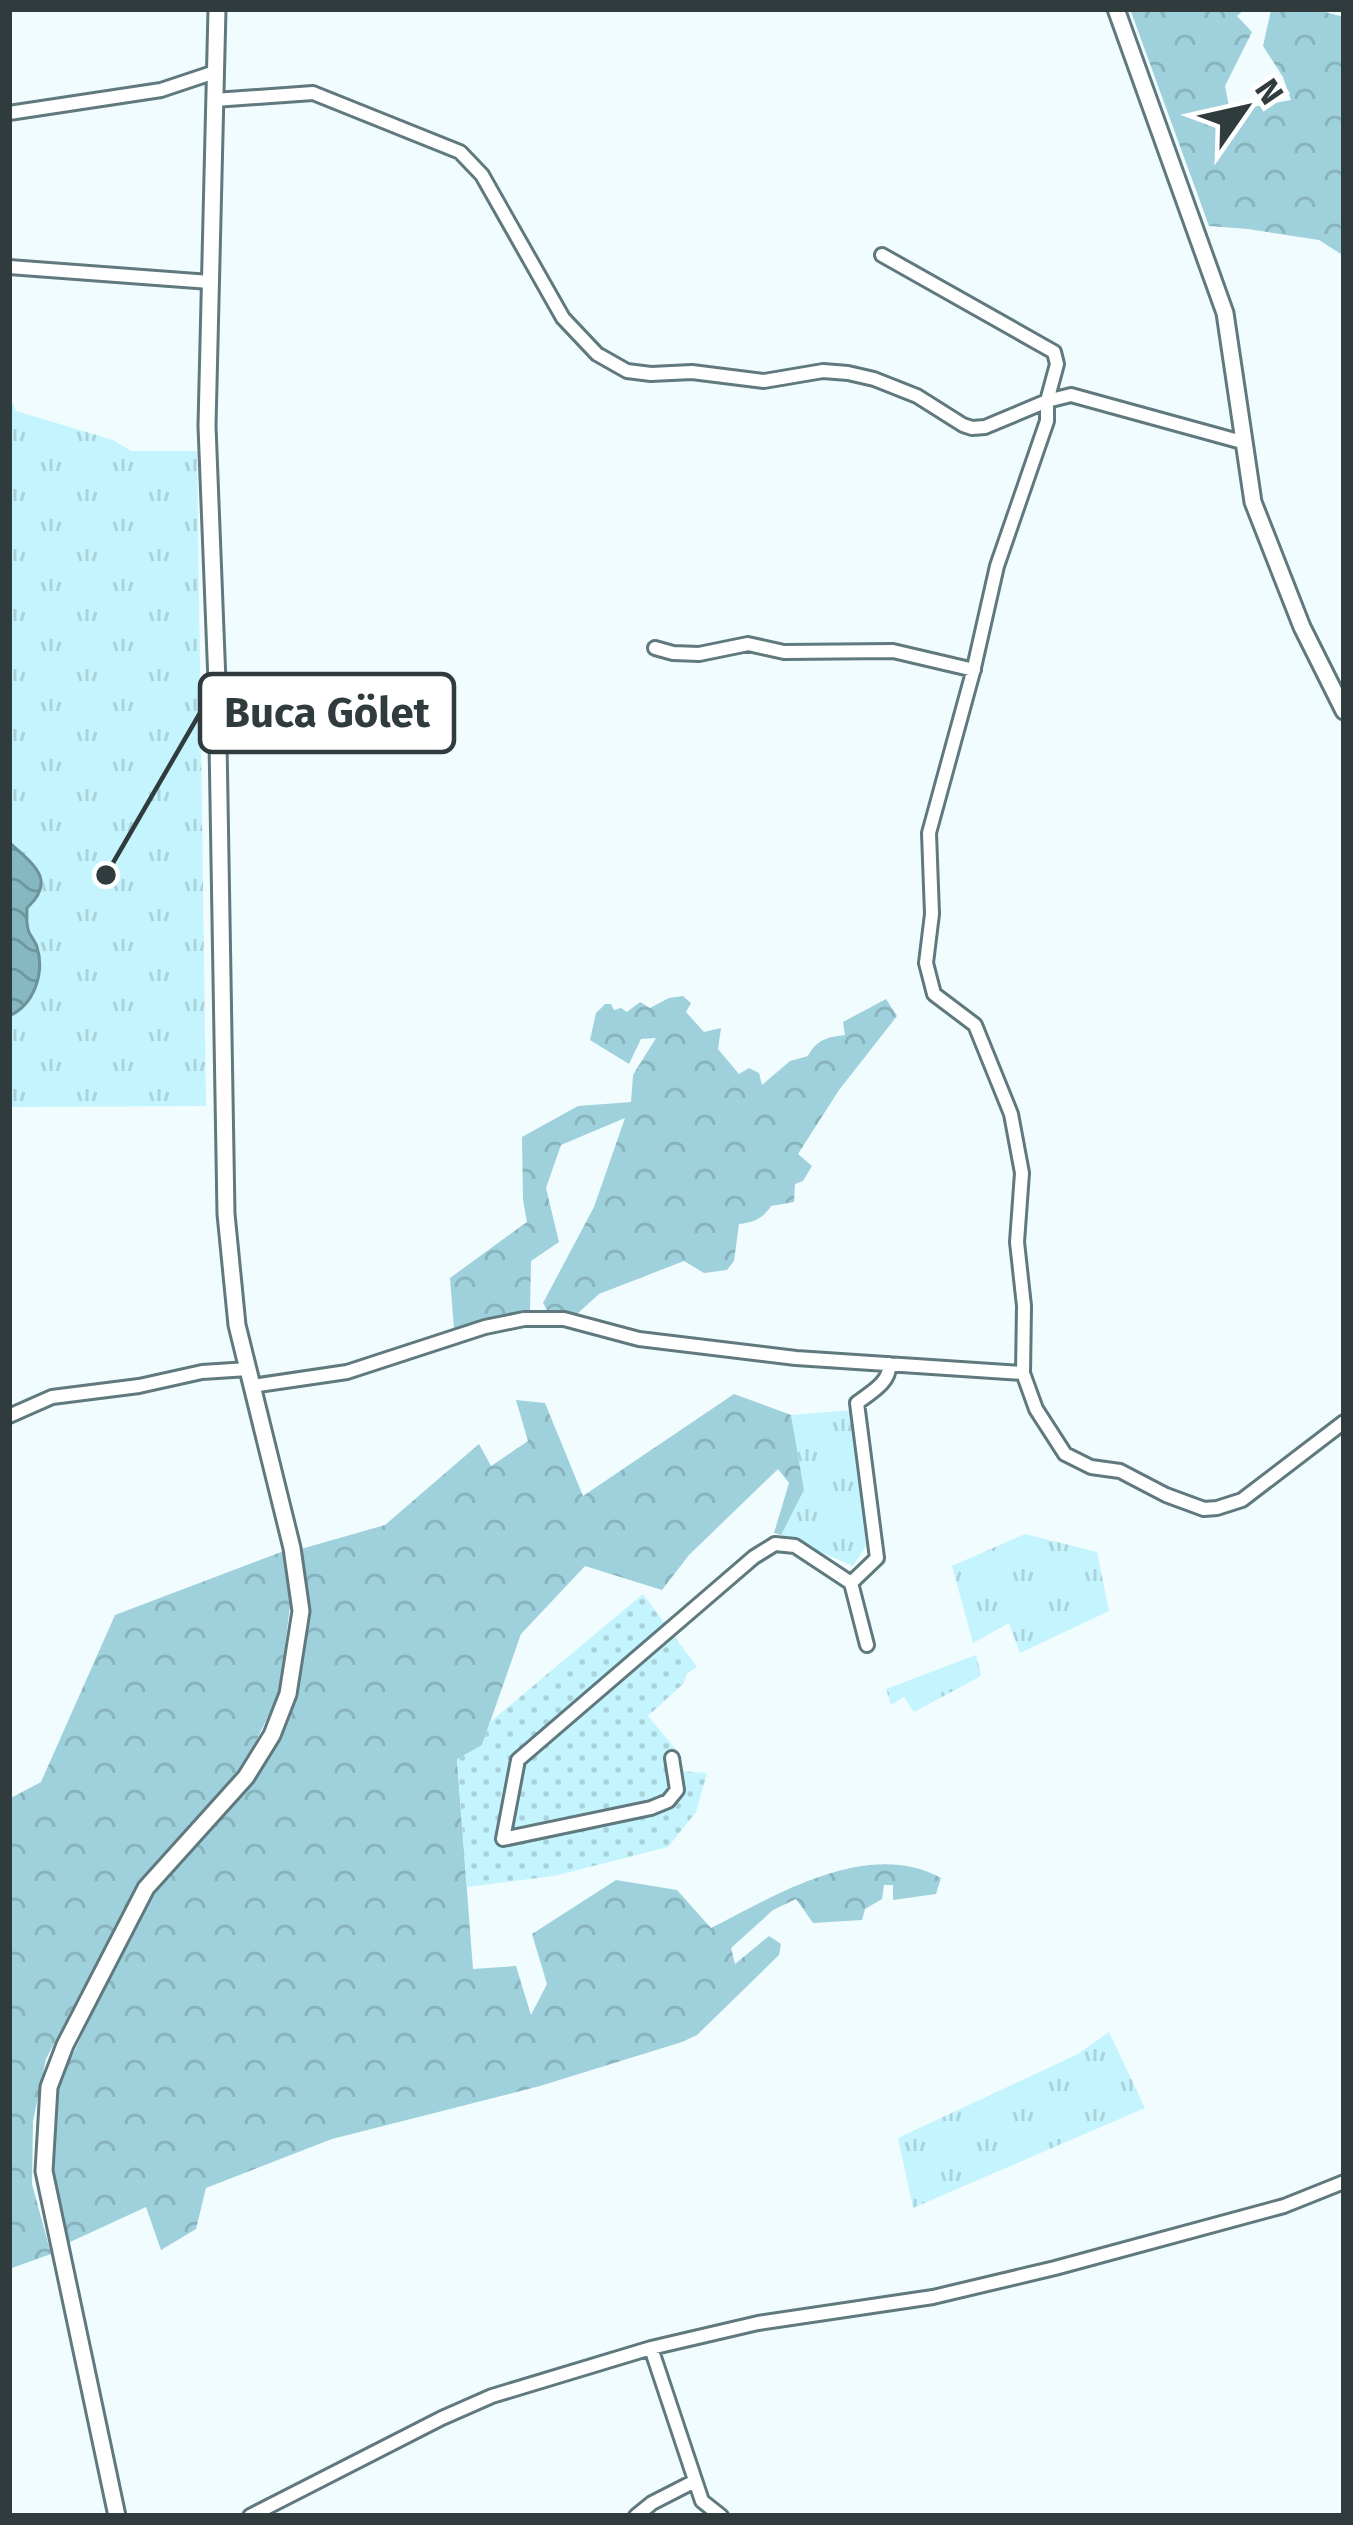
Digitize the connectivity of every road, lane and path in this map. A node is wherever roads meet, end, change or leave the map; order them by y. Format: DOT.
graph roads {
  1 [pos="217,9"];
  2 [pos="1116,9"];
  3 [pos="215,72"];
  4 [pos="214,100"];
  5 [pos="9,112"];
  6 [pos="883,255"];
  7 [pos="9,267"];
  8 [pos="210,282"];
  9 [pos="1047,400"];
  10 [pos="1243,442"];
  11 [pos="655,648"];
  12 [pos="974,670"];
  13 [pos="1344,711"];
  14 [pos="889,1364"];
  15 [pos="1023,1373"];
  16 [pos="249,1377"];
  17 [pos="9,1415"];
  18 [pos="1344,1422"];
  19 [pos="851,1582"];
  20 [pos="867,1645"];
  21 [pos="672,1758"];
  22 [pos="1344,2182"];
  23 [pos="651,2348"];
  24 [pos="695,2481"];
  25 [pos="117,2516"];
  26 [pos="250,2516"];
  27 [pos="636,2516"];
  28 [pos="722,2516"];
  1 -- 3 [label="street"];
  2 -- 10 [label="street"];
  3 -- 4 [label="street"];
  3 -- 5 [label="street"];
  4 -- 8 [label="street"];
  4 -- 9 [label="street"];
  6 -- 9 [label="street"];
  7 -- 8 [label="street"];
  8 -- 16 [label="street"];
  9 -- 10 [label="street"];
  9 -- 12 [label="street"];
  10 -- 13 [label="street"];
  11 -- 12 [label="street"];
  12 -- 15 [label="street"];
  14 -- 15 [label="street"];
  14 -- 16 [label="street"];
  14 -- 19 [label="street"];
  15 -- 18 [label="street"];
  16 -- 17 [label="street"];
  16 -- 25 [label="street"];
  19 -- 20 [label="street"];
  19 -- 21 [label="street"];
  22 -- 23 [label="street"];
  23 -- 24 [label="street"];
  23 -- 26 [label="street"];
  24 -- 27 [label="street"];
  24 -- 28 [label="street"];
}
